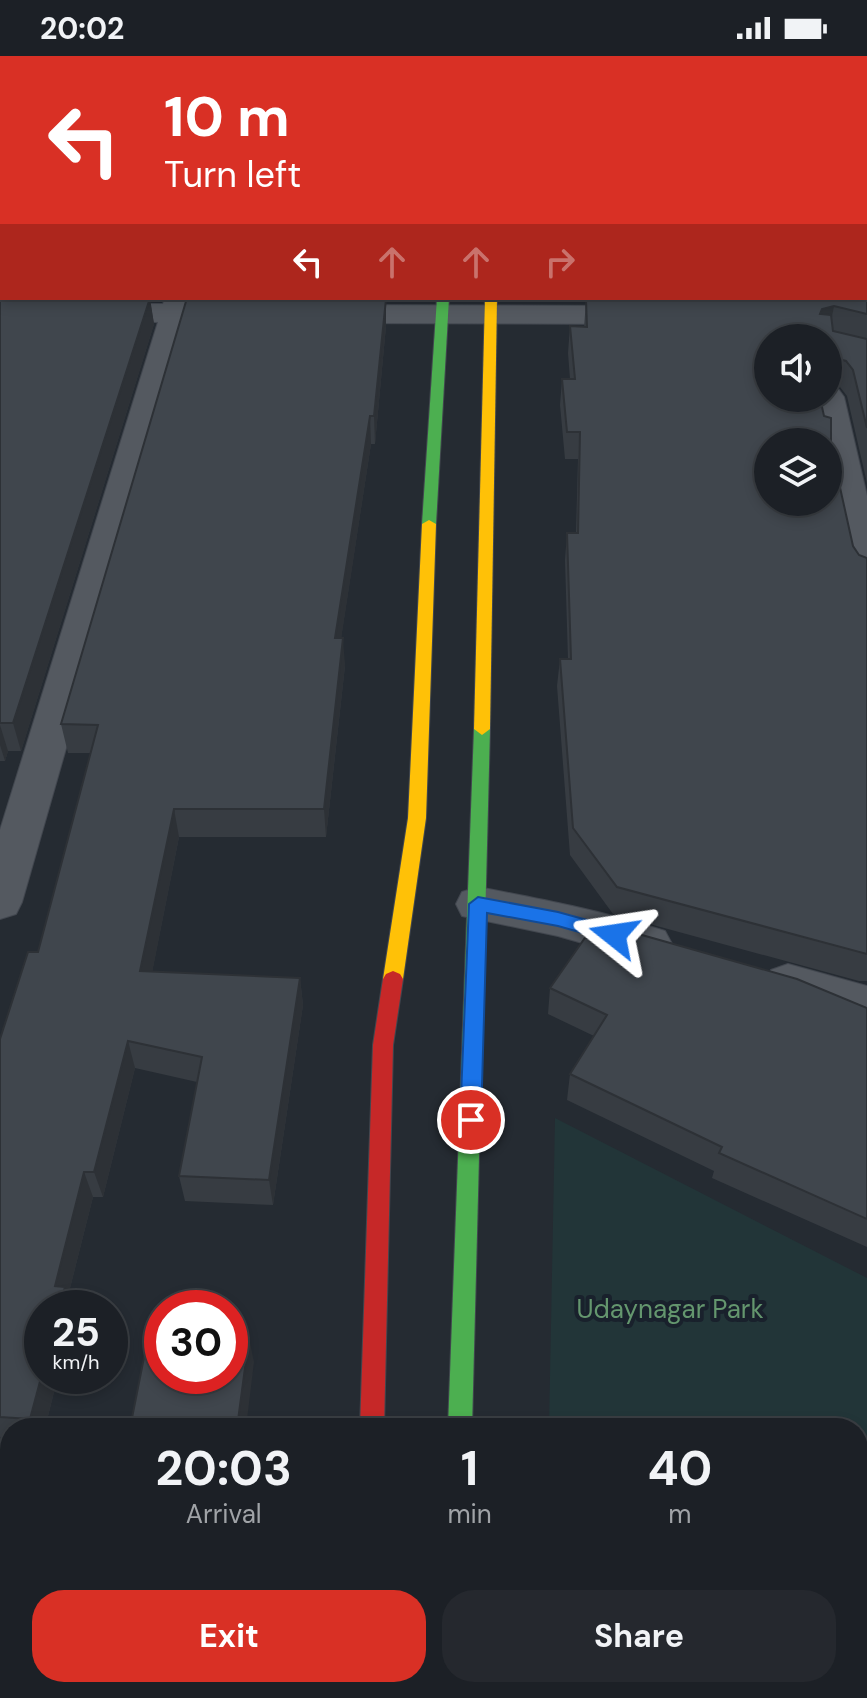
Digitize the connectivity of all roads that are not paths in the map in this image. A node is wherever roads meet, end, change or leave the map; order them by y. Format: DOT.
graph roads {
  1 [pos="178,305"];
  2 [pos="442,307"];
  3 [pos="491,307"];
  4 [pos="0,311"];
  5 [pos="269,314"];
  6 [pos="300,314"];
  7 [pos="680,315"];
  8 [pos="831,412"];
  9 [pos="867,573"];
  10 [pos="0,902"];
  11 [pos="478,904"];
  12 [pos="690,956"];
  13 [pos="749,972"];
  14 [pos="867,1005"];
  15 [pos="372,1418"];
  16 [pos="460,1418"];
  1 -- 4 [label="street"];
  1 -- 5 [label="street"];
  1 -- 10 [label="street"];
  2 -- 3 [label="street"];
  2 -- 6 [label="street"];
  2 -- 15 [label="main road"];
  3 -- 7 [label="street"];
  3 -- 11 [label="main road"];
  8 -- 9 [label="street"];
  11 -- 12 [label="street"];
  11 -- 16 [label="main road"];
  13 -- 14 [label="street"];
}
